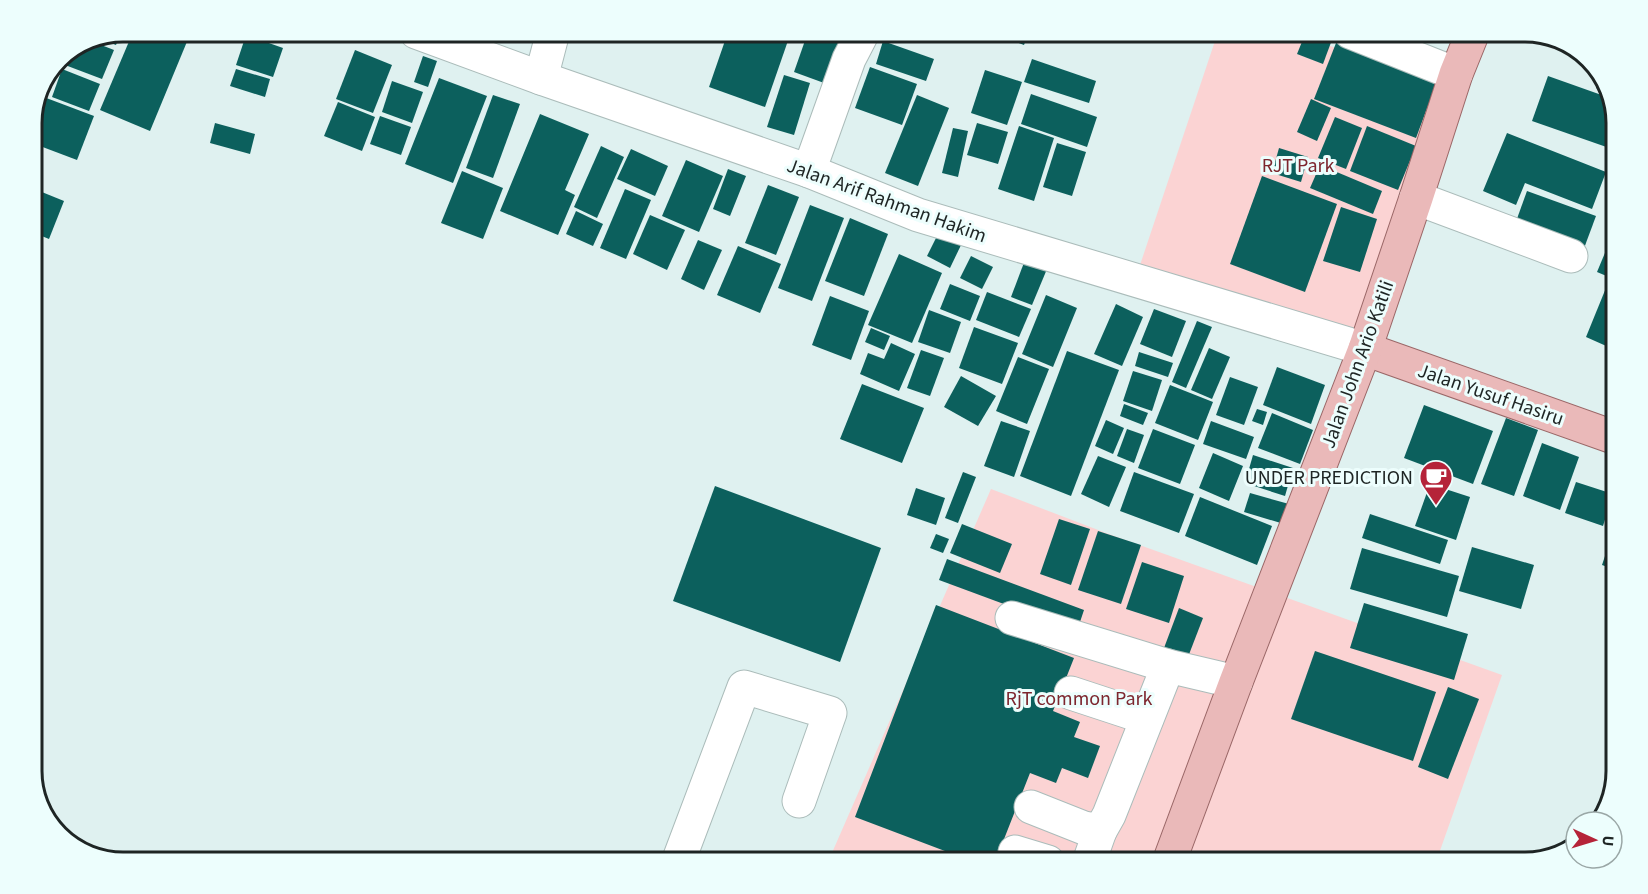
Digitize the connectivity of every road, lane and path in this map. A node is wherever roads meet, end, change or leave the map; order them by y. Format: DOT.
graph roads {
  1 [pos="455,42"];
  2 [pos="550,42"];
  3 [pos="858,42"];
  4 [pos="1395,42"];
  5 [pos="1469,42"];
  6 [pos="1456,74"];
  7 [pos="541,78"];
  8 [pos="809,171"];
  9 [pos="1416,198"];
  10 [pos="1571,256"];
  11 [pos="1365,349"];
  12 [pos="1606,434"];
  13 [pos="1012,618"];
  14 [pos="1168,666"];
  15 [pos="1236,682"];
  16 [pos="1071,693"];
  17 [pos="1147,718"];
  18 [pos="799,801"];
  19 [pos="1031,807"];
  20 [pos="1100,831"];
  21 [pos="682,852"];
  22 [pos="1093,852"];
  23 [pos="1173,852"];
  1 -- 7 [label="street, Jalan Arif Rahman Hakim"];
  2 -- 7 [label="street"];
  3 -- 8 [label="street"];
  4 -- 6 [label="street"];
  5 -- 6 [label="main road, Jalan John Ario Katili"];
  6 -- 9 [label="main road, Jalan John Ario Katili"];
  7 -- 8 [label="street, Jalan Arif Rahman Hakim"];
  8 -- 11 [label="street, Jalan Arif Rahman Hakim"];
  9 -- 10 [label="street"];
  9 -- 11 [label="main road, Jalan John Ario Katili"];
  11 -- 12 [label="main road, Jalan Yusuf Hasiru"];
  11 -- 15 [label="main road, Jalan John Ario Katili"];
  13 -- 14 [label="street"];
  14 -- 15 [label="street"];
  14 -- 17 [label="street"];
  15 -- 23 [label="main road, Jalan John Ario Katili"];
  16 -- 17 [label="street"];
  17 -- 20 [label="street"];
  18 -- 21 [label="street"];
  19 -- 20 [label="street"];
  20 -- 22 [label="street"];
}
